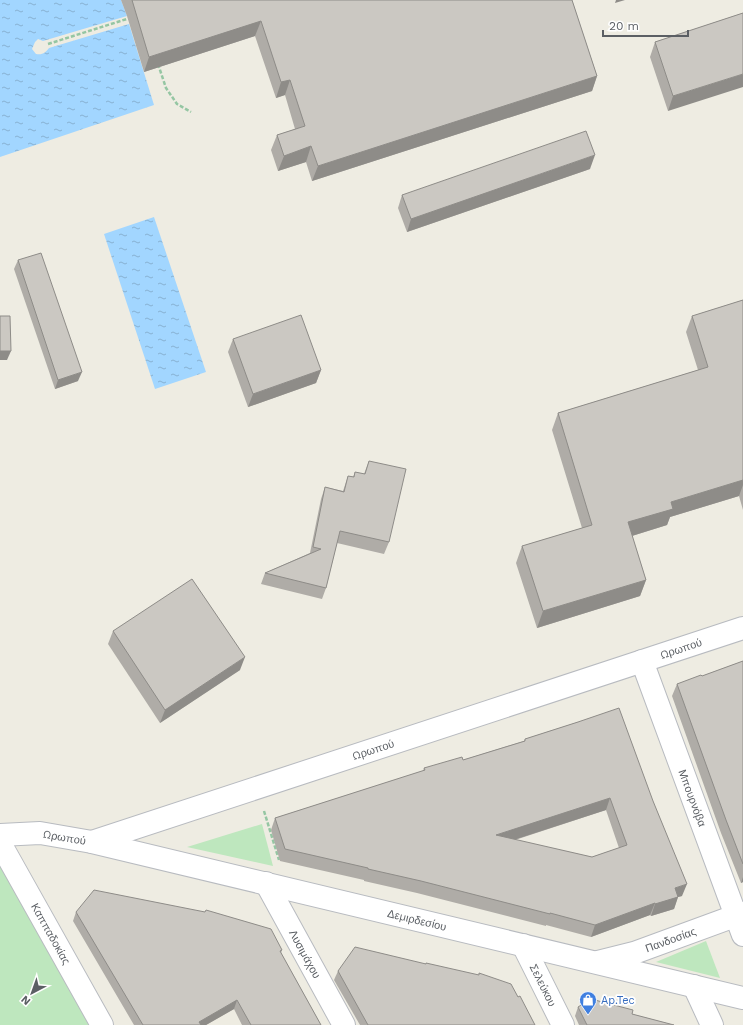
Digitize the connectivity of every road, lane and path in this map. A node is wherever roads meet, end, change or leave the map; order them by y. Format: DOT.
graph roads {
  1 [pos="134,17"];
  2 [pos="48,44"];
  3 [pos="156,58"];
  4 [pos="192,112"];
  5 [pos="743,628"];
  6 [pos="642,662"];
  7 [pos="257,788"];
  8 [pos="0,835"];
  9 [pos="92,842"];
  10 [pos="0,843"];
  11 [pos="266,883"];
  12 [pos="288,889"];
  13 [pos="741,922"];
  14 [pos="523,945"];
  15 [pos="596,962"];
  16 [pos="694,986"];
  17 [pos="743,998"];
  18 [pos="102,1025"];
  19 [pos="344,1025"];
  20 [pos="563,1025"];
  21 [pos="712,1025"];
  1 -- 2 [label="path"];
  3 -- 4 [label="path"];
  5 -- 6 [label="street, Ωρωπού"];
  6 -- 7 [label="street, Ωρωπού"];
  6 -- 13 [label="street, Μπουρνόβα"];
  7 -- 9 [label="street, Ωρωπού"];
  7 -- 12 [label="path"];
  8 -- 9 [label="street, Ωρωπού"];
  9 -- 11 [label="street, Δεμιρδεσίου"];
  10 -- 18 [label="street, Καππαδοκίας"];
  11 -- 12 [label="street, Δεμιρδεσίου"];
  11 -- 19 [label="street, Λυσιμάχου"];
  12 -- 14 [label="street, Δεμιρδεσίου"];
  13 -- 15 [label="street, Πανδοσίας"];
  14 -- 15 [label="street, Δεμιρδεσίου"];
  14 -- 20 [label="street, Σελεύκου"];
  15 -- 16 [label="street, Δεμιρδεσίου"];
  16 -- 17 [label="street, Δεμιρδεσίου"];
  16 -- 21 [label="street"];
}
